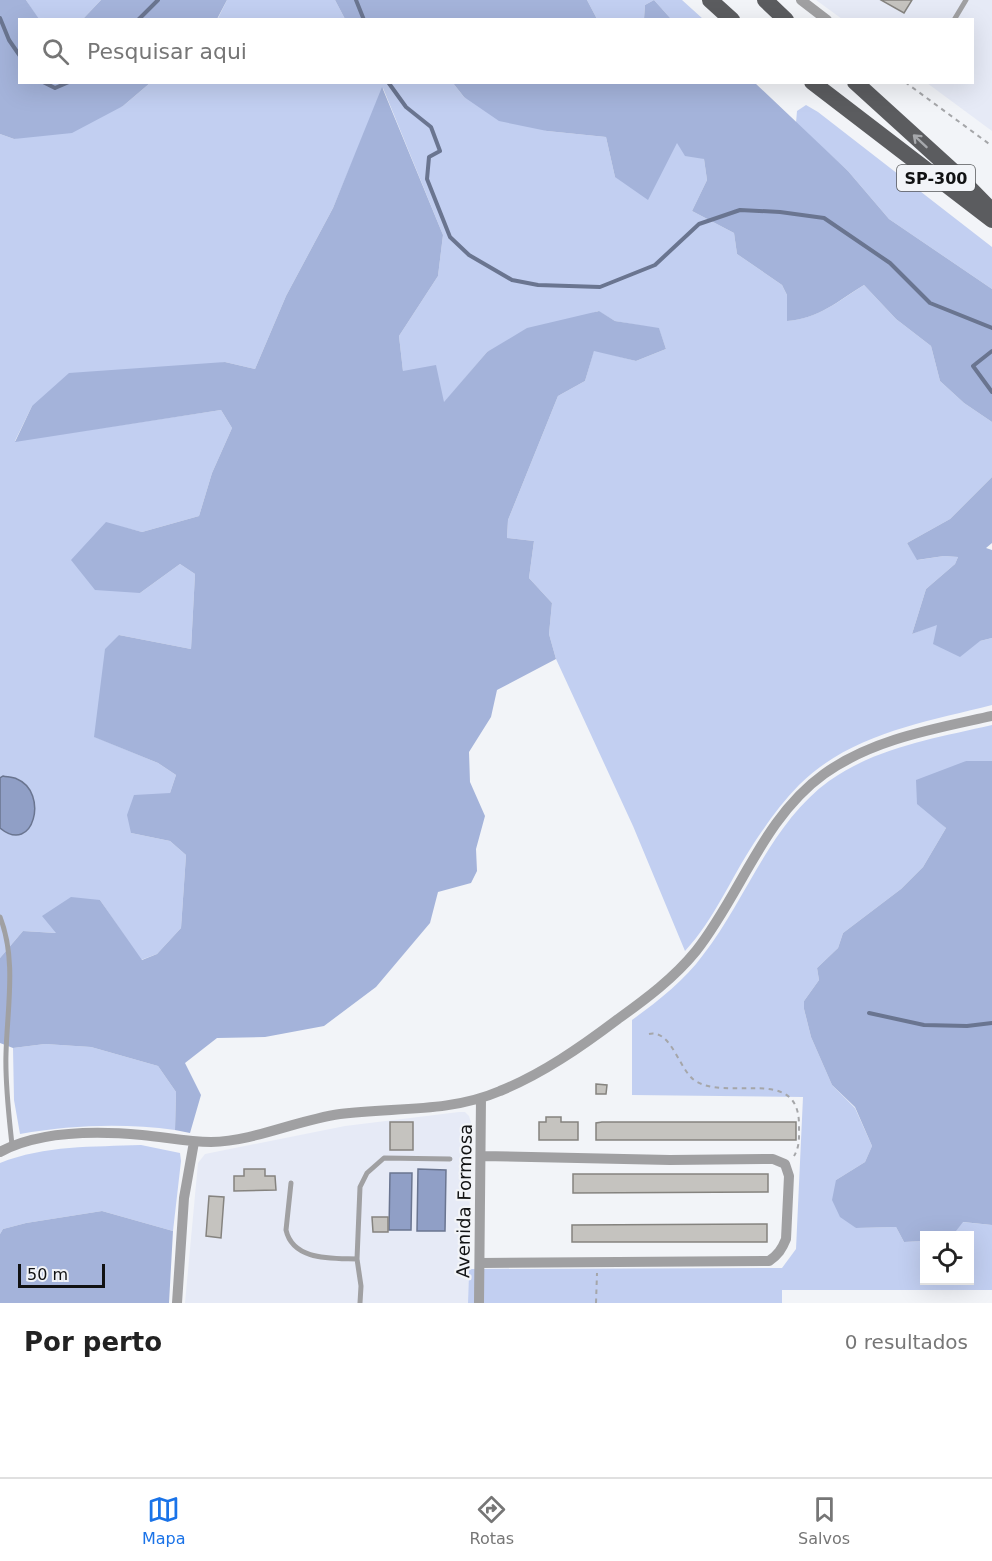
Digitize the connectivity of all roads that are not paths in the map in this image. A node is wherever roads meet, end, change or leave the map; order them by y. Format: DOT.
graph roads {
  1 [pos="710,0"];
  2 [pos="765,0"];
  3 [pos="801,0"];
  4 [pos="966,0"];
  5 [pos="730,18"];
  6 [pos="784,18"];
  7 [pos="824,18"];
  8 [pos="955,18"];
  9 [pos="815,84"];
  10 [pos="857,84"];
  11 [pos="992,211"];
  12 [pos="992,220"];
  13 [pos="992,716"];
  14 [pos="0,917"];
  15 [pos="481,1098"];
  16 [pos="194,1142"];
  17 [pos="12,1145"];
  18 [pos="0,1152"];
  19 [pos="481,1156"];
  20 [pos="450,1159"];
  21 [pos="291,1183"];
  22 [pos="357,1259"];
  23 [pos="480,1263"];
  24 [pos="177,1303"];
  25 [pos="360,1303"];
  26 [pos="479,1303"];
  1 -- 5 [label="main road"];
  2 -- 6 [label="main road"];
  3 -- 7 [label="street"];
  4 -- 8 [label="lane"];
  9 -- 12 [label="main road, SP-300"];
  11 -- 10 [label="main road, one-way"];
  13 -- 15 [label="street"];
  14 -- 17 [label="lane"];
  15 -- 16 [label="street"];
  15 -- 19 [label="street, Avenida Formosa"];
  16 -- 17 [label="street"];
  16 -- 24 [label="street"];
  17 -- 18 [label="street"];
  19 -- 23 [label="street, Avenida Formosa"];
  19 -- 23 [label="street"];
  20 -- 22 [label="lane"];
  21 -- 22 [label="lane"];
  22 -- 25 [label="lane"];
  23 -- 26 [label="street, Avenida Formosa"];
}
